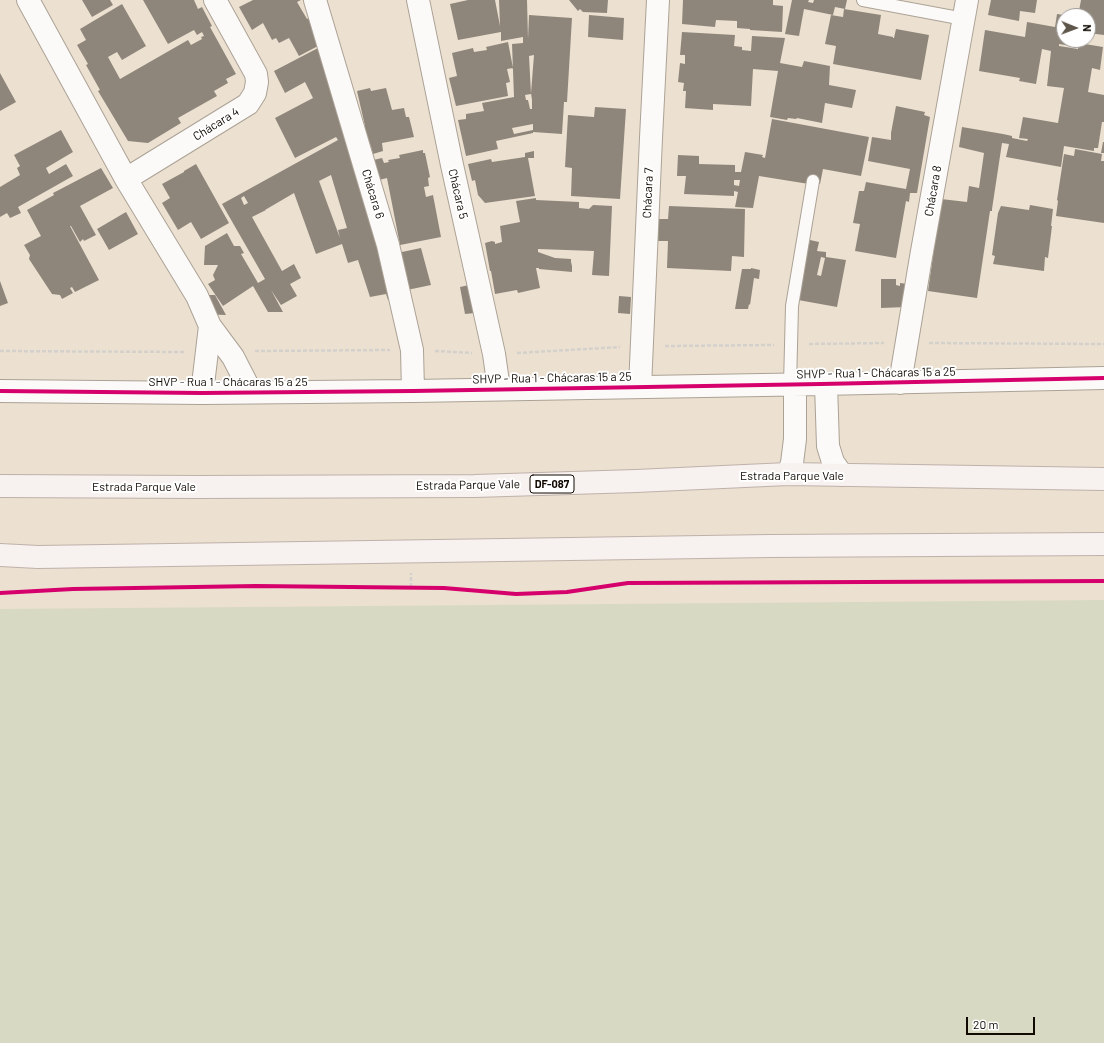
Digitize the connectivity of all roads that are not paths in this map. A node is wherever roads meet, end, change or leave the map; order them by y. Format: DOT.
graph roads {
  1 [pos="28,0"];
  2 [pos="215,0"];
  3 [pos="315,0"];
  4 [pos="418,0"];
  5 [pos="658,0"];
  6 [pos="863,0"];
  7 [pos="965,10"];
  8 [pos="126,179"];
  9 [pos="813,181"];
  10 [pos="218,352"];
  11 [pos="1104,378"];
  12 [pos="900,383"];
  13 [pos="826,384"];
  14 [pos="793,385"];
  15 [pos="640,387"];
  16 [pos="499,389"];
  17 [pos="0,391"];
  18 [pos="413,391"];
  19 [pos="251,392"];
  20 [pos="202,393"];
  21 [pos="788,474"];
  22 [pos="842,475"];
  23 [pos="1104,479"];
  24 [pos="0,486"];
  25 [pos="1104,544"];
  26 [pos="0,555"];
  27 [pos="38,557"];
  28 [pos="0,563"];
  1 -- 8 [label="street"];
  2 -- 8 [label="street, Chácara 4"];
  3 -- 18 [label="street, Chácara 6"];
  4 -- 16 [label="street, Chácara 5"];
  5 -- 15 [label="street, Chácara 7"];
  6 -- 7 [label="lane"];
  7 -- 12 [label="street, Chácara 8"];
  8 -- 10 [label="street"];
  9 -- 14 [label="lane"];
  10 -- 19 [label="street"];
  10 -- 20 [label="street"];
  11 -- 12 [label="street, SHVP - Rua 1 - Chácaras 15 a 25"];
  12 -- 13 [label="street, SHVP - Rua 1 - Chácaras 15 a 25"];
  13 -- 14 [label="street, SHVP - Rua 1 - Chácaras 15 a 25"];
  13 -- 22 [label="street"];
  14 -- 15 [label="street, SHVP - Rua 1 - Chácaras 15 a 25"];
  14 -- 21 [label="street"];
  15 -- 16 [label="street, SHVP - Rua 1 - Chácaras 15 a 25"];
  16 -- 18 [label="street, SHVP - Rua 1 - Chácaras 15 a 25"];
  17 -- 20 [label="street, SHVP - Rua 1 - Chácaras 15 a 25"];
  18 -- 19 [label="street, SHVP - Rua 1 - Chácaras 15 a 25"];
  19 -- 20 [label="street, SHVP - Rua 1 - Chácaras 15 a 25"];
  21 -- 22 [label="main road, Estrada Parque Vale / DF-087"];
  21 -- 24 [label="main road, Estrada Parque Vale / DF-087"];
  22 -- 23 [label="main road, Estrada Parque Vale / DF-087"];
  25 -- 27 [label="main road"];
  26 -- 27 [label="main road"];
  27 -- 28 [label="main road"];
}
